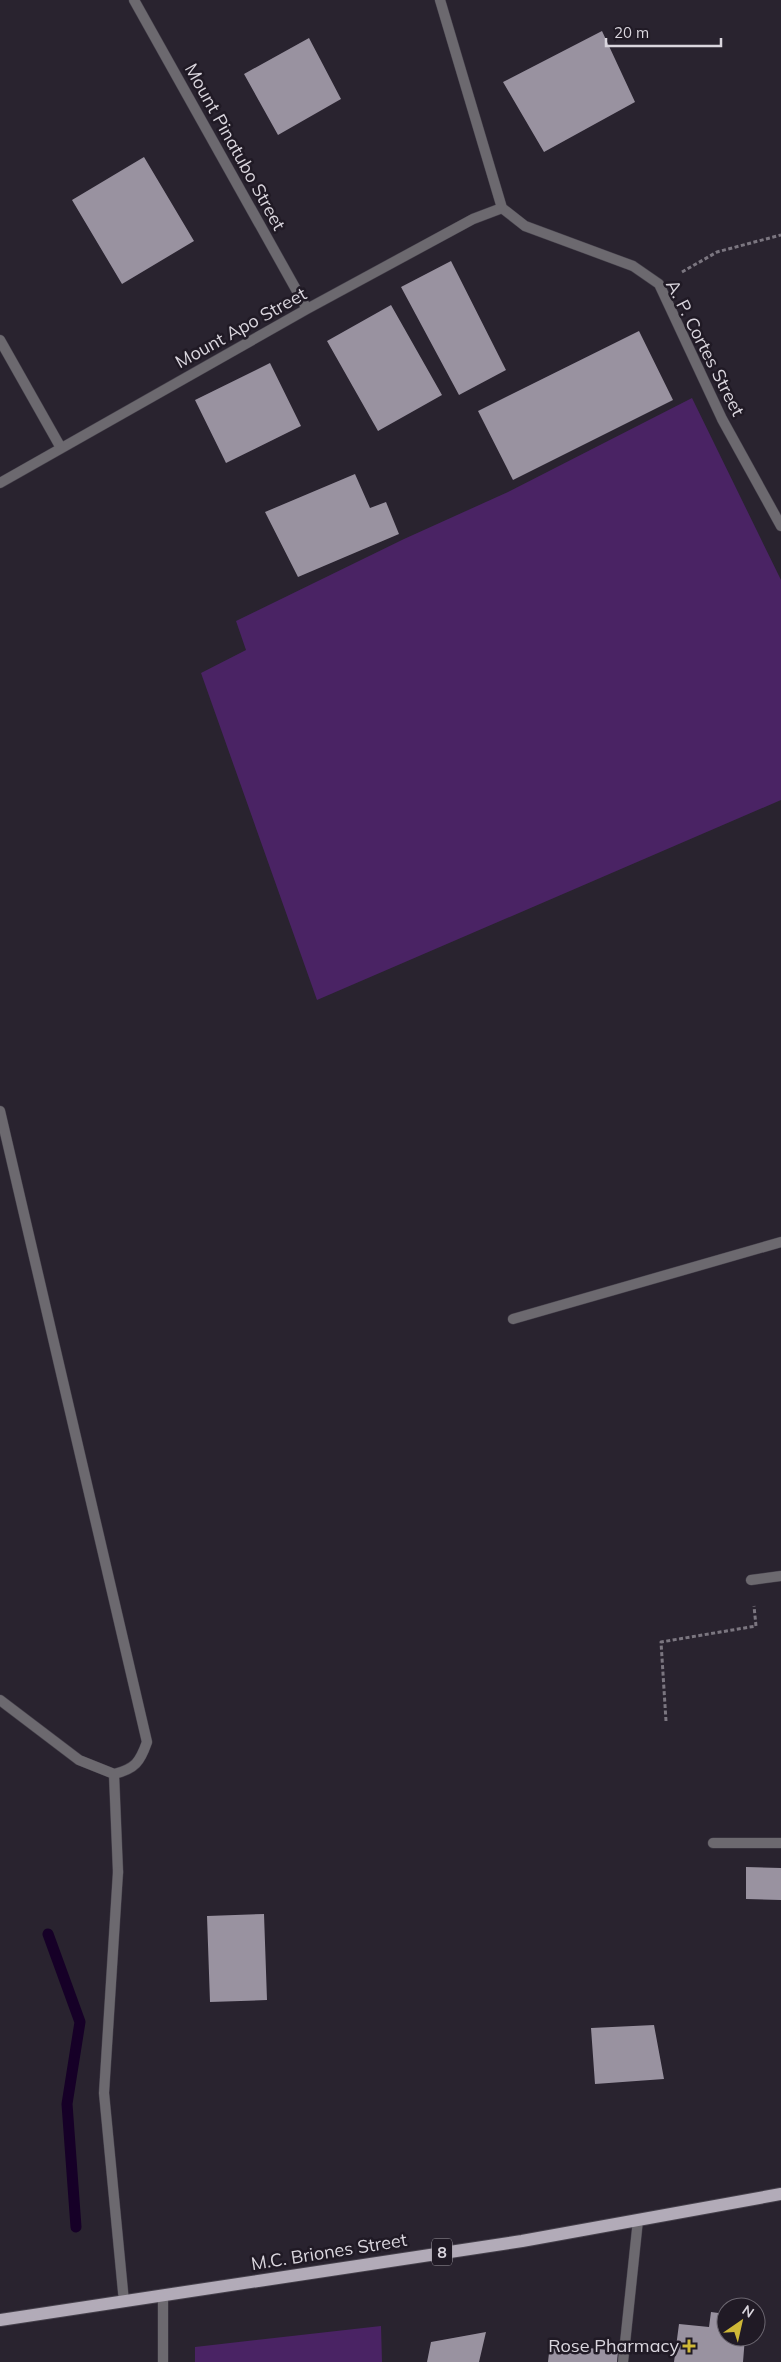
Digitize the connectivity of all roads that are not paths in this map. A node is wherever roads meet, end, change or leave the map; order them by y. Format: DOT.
graph roads {
  1 [pos="134,0"];
  2 [pos="440,0"];
  3 [pos="502,208"];
  4 [pos="307,309"];
  5 [pos="0,340"];
  6 [pos="61,448"];
  7 [pos="0,483"];
  8 [pos="781,526"];
  9 [pos="0,1111"];
  10 [pos="781,1242"];
  11 [pos="513,1319"];
  12 [pos="781,1576"];
  13 [pos="751,1580"];
  14 [pos="0,1700"];
  15 [pos="114,1774"];
  16 [pos="712,1843"];
  17 [pos="781,1843"];
  18 [pos="781,2194"];
  19 [pos="638,2220"];
  20 [pos="163,2297"];
  21 [pos="124,2302"];
  22 [pos="0,2320"];
  23 [pos="163,2362"];
  24 [pos="623,2362"];
  1 -- 4 [label="street, Mount Pinatubo Street"];
  2 -- 3 [label="street"];
  3 -- 4 [label="street, Mount Apo Street"];
  3 -- 8 [label="street, A. P. Cortes Street"];
  4 -- 6 [label="street, Mount Apo Street"];
  5 -- 6 [label="street"];
  6 -- 7 [label="street, Mount Apo Street"];
  9 -- 15 [label="street"];
  10 -- 11 [label="street"];
  12 -- 13 [label="street"];
  14 -- 15 [label="street"];
  15 -- 21 [label="street"];
  16 -- 17 [label="street"];
  18 -- 19 [label="main road, M.C. Briones Street / 8"];
  19 -- 20 [label="main road, M.C. Briones Street / 8"];
  19 -- 24 [label="street"];
  20 -- 21 [label="main road, M.C. Briones Street / 8"];
  20 -- 23 [label="street"];
  21 -- 22 [label="main road, M.C. Briones Street / 8"];
}
